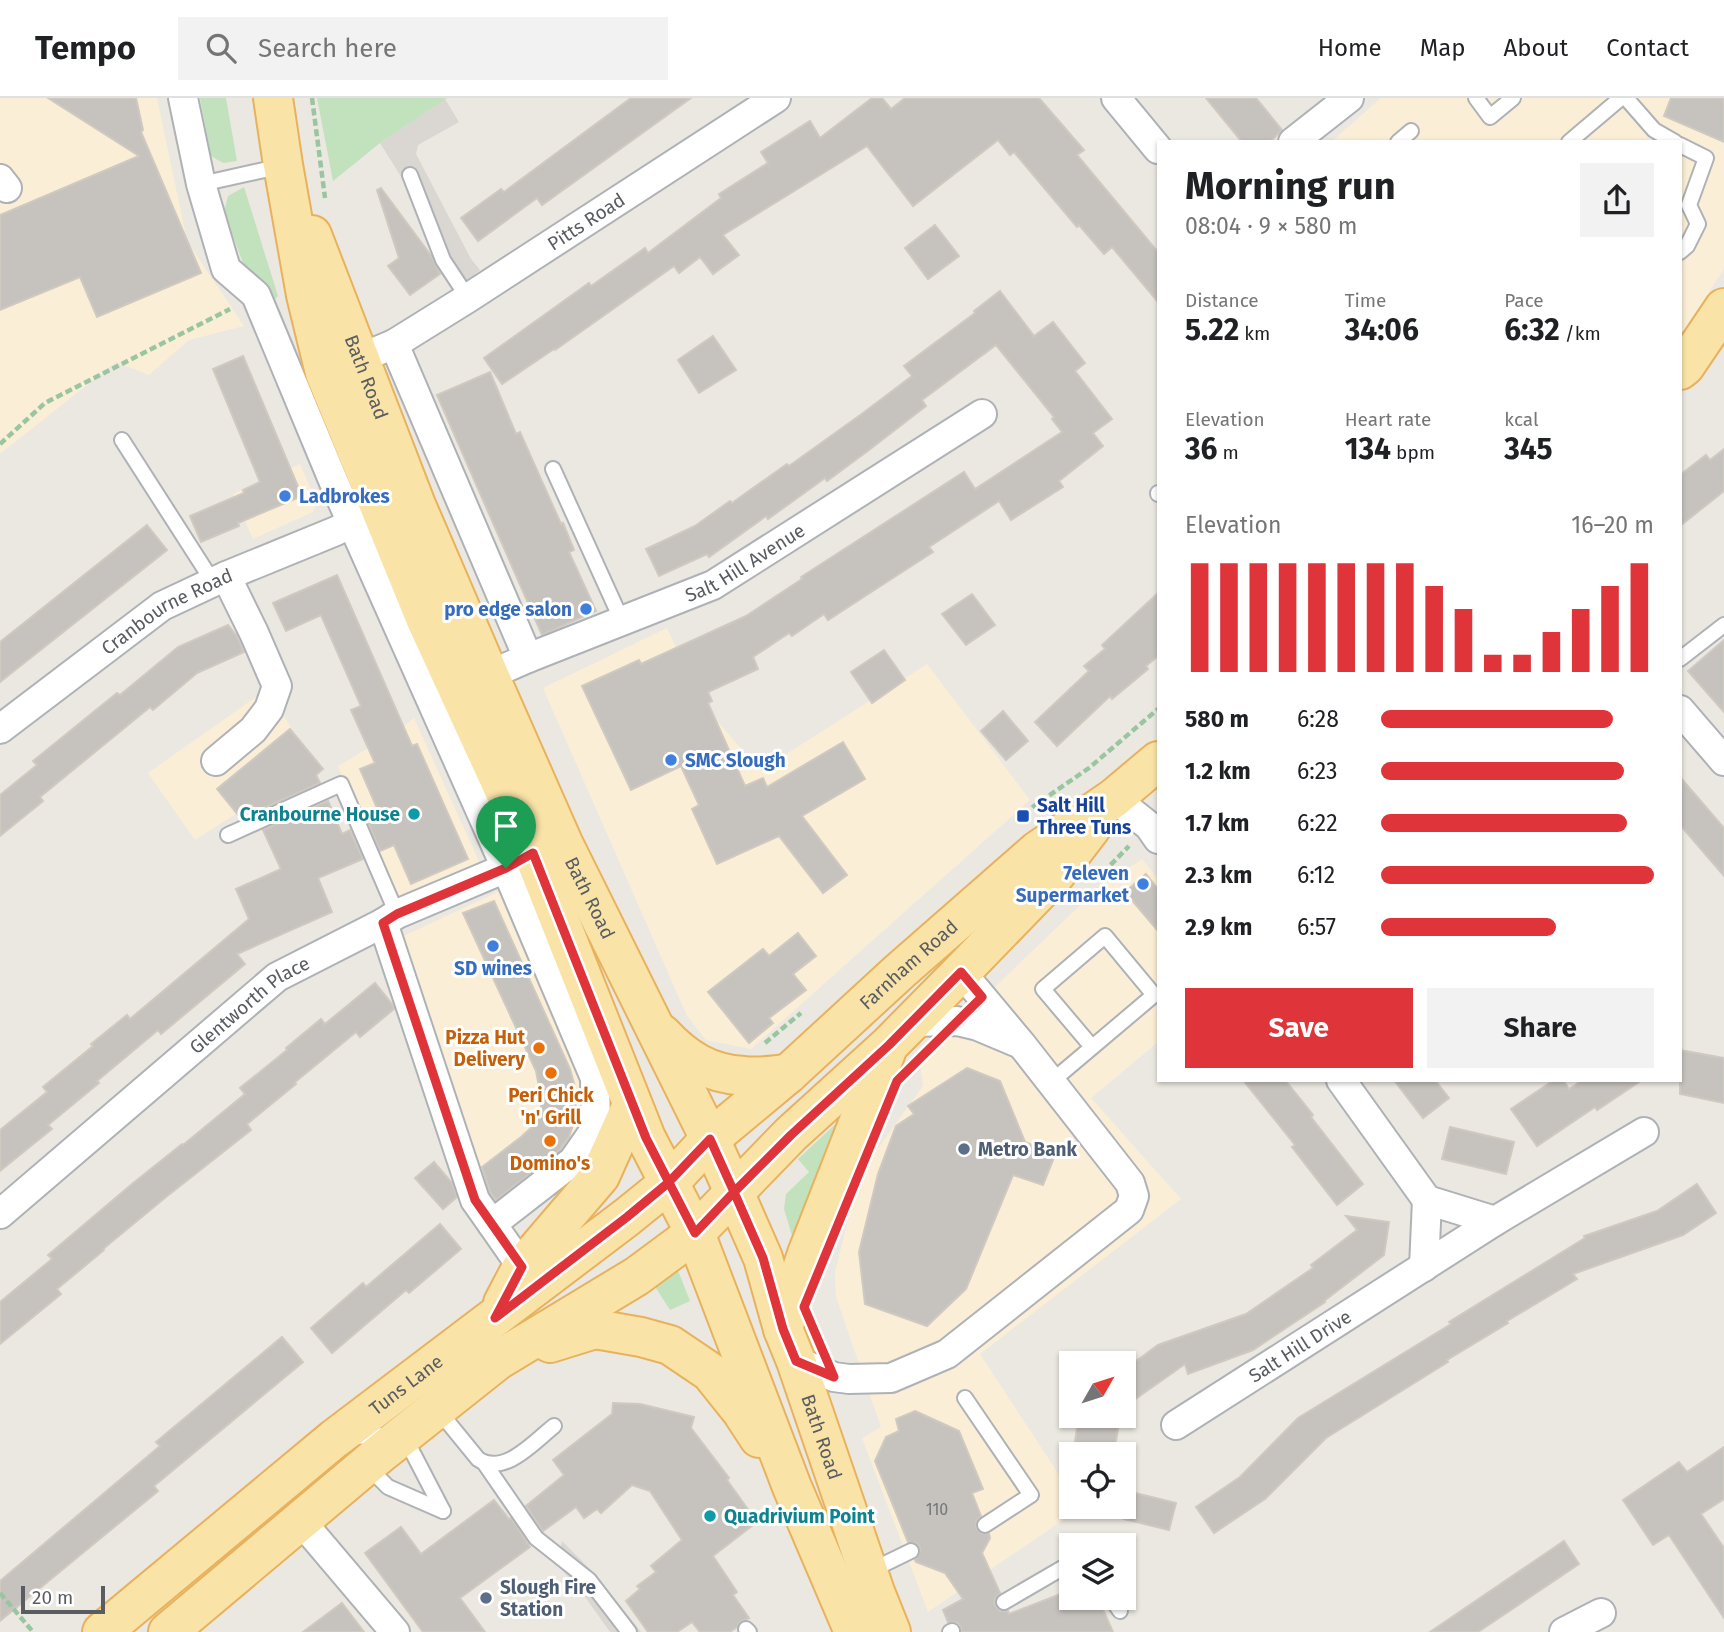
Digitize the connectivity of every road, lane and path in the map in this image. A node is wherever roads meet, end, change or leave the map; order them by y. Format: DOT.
graph roads {
  1 [pos="183,98"];
  2 [pos="273,98"];
  3 [pos="776,98"];
  4 [pos="1116,98"];
  5 [pos="1476,98"];
  6 [pos="1513,98"];
  7 [pos="1623,98"];
  8 [pos="1340,101"];
  9 [pos="1411,131"];
  10 [pos="1295,140"];
  11 [pos="1400,140"];
  12 [pos="1571,140"];
  13 [pos="1672,140"];
  14 [pos="1682,146"];
  15 [pos="1157,148"];
  16 [pos="283,165"];
  17 [pos="410,175"];
  18 [pos="201,184"];
  19 [pos="1682,250"];
  20 [pos="256,295"];
  21 [pos="468,298"];
  22 [pos="1724,308"];
  23 [pos="394,344"];
  24 [pos="342,366"];
  25 [pos="1682,368"];
  26 [pos="982,414"];
  27 [pos="122,440"];
  28 [pos="0,444"];
  29 [pos="553,469"];
  30 [pos="352,523"];
  31 [pos="220,579"];
  32 [pos="622,621"];
  33 [pos="1724,625"];
  34 [pos="1682,657"];
  35 [pos="527,658"];
  36 [pos="489,675"];
  37 [pos="1157,710"];
  38 [pos="1682,712"];
  39 [pos="0,729"];
  40 [pos="216,761"];
  41 [pos="1724,761"];
  42 [pos="1157,762"];
  43 [pos="1114,798"];
  44 [pos="1014,824"];
  45 [pos="1155,833"];
  46 [pos="228,835"];
  47 [pos="520,860"];
  48 [pos="1093,883"];
  49 [pos="390,919"];
  50 [pos="961,972"];
  51 [pos="640,1000"];
  52 [pos="810,1006"];
  53 [pos="900,1034"];
  54 [pos="1022,1045"];
  55 [pos="1092,1047"];
  56 [pos="756,1050"];
  57 [pos="788,1074"];
  58 [pos="1051,1082"];
  59 [pos="1342,1082"];
  60 [pos="632,1105"];
  61 [pos="1644,1132"];
  62 [pos="710,1139"];
  63 [pos="668,1183"];
  64 [pos="734,1192"];
  65 [pos="1427,1200"];
  66 [pos="0,1214"];
  67 [pos="1495,1221"];
  68 [pos="492,1224"];
  69 [pos="695,1233"];
  70 [pos="522,1267"];
  71 [pos="1423,1267"];
  72 [pos="495,1318"];
  73 [pos="790,1345"];
  74 [pos="498,1360"];
  75 [pos="425,1393"];
  76 [pos="965,1398"];
  77 [pos="1176,1425"];
  78 [pos="554,1426"];
  79 [pos="404,1434"];
  80 [pos="357,1438"];
  81 [pos="485,1464"];
  82 [pos="792,1487"];
  83 [pos="300,1520"];
  84 [pos="985,1525"];
  85 [pos="911,1550"];
  86 [pos="1059,1570"];
  87 [pos="869,1572"];
  88 [pos="0,1593"];
  89 [pos="1004,1602"];
  90 [pos="1601,1613"];
  91 [pos="847,1626"];
  92 [pos="33,1632"];
  93 [pos="102,1632"];
  94 [pos="168,1632"];
  95 [pos="395,1632"];
  96 [pos="629,1632"];
  97 [pos="891,1632"];
  98 [pos="1564,1632"];
  1 -- 18 [label="street, Bath Road"];
  2 -- 16 [label="main road, Bath Road"];
  3 -- 21 [label="street, Pitts Road"];
  4 -- 15 [label="street"];
  5 -- 6 [label="lane"];
  7 -- 12 [label="lane"];
  7 -- 13 [label="lane"];
  8 -- 10 [label="street"];
  9 -- 11 [label="lane"];
  14 -- 19 [label="lane"];
  16 -- 18 [label="lane"];
  16 -- 24 [label="main road, Bath Road"];
  17 -- 21 [label="lane"];
  18 -- 20 [label="street, Bath Road"];
  20 -- 28 [label="path"];
  20 -- 30 [label="street, Bath Road"];
  21 -- 23 [label="street, Pitts Road"];
  22 -- 25 [label="main road"];
  23 -- 24 [label="street, Pitts Road"];
  23 -- 35 [label="street"];
  24 -- 36 [label="main road, Bath Road"];
  24 -- 47 [label="main road, Bath Road"];
  26 -- 32 [label="street, Salt Hill Avenue"];
  27 -- 31 [label="lane"];
  29 -- 32 [label="lane"];
  30 -- 31 [label="street, Cranbourne Road"];
  30 -- 47 [label="street, Bath Road"];
  31 -- 39 [label="street, Cranbourne Road"];
  31 -- 40 [label="street"];
  32 -- 35 [label="street, Salt Hill Avenue"];
  33 -- 34 [label="lane"];
  35 -- 36 [label="street, Salt Hill Avenue"];
  36 -- 51 [label="main road, Bath Road"];
  37 -- 44 [label="path"];
  38 -- 41 [label="street"];
  42 -- 43 [label="main road, Farnham Road"];
  43 -- 45 [label="street"];
  43 -- 50 [label="main road, Farnham Road"];
  43 -- 57 [label="main road, Farnham Road"];
  45 -- 48 [label="path"];
  46 -- 49 [label="lane"];
  47 -- 49 [label="street, Glentworth Place"];
  47 -- 60 [label="main road, Bath Road"];
  47 -- 68 [label="street, Bath Road"];
  49 -- 66 [label="street, Glentworth Place"];
  49 -- 68 [label="street"];
  50 -- 53 [label="main road, Farnham Road"];
  50 -- 54 [label="street"];
  51 -- 57 [label="main road"];
  51 -- 62 [label="main road, Bath Road"];
  52 -- 56 [label="path"];
  53 -- 54 [label="street"];
  53 -- 64 [label="main road, Farnham Road"];
  53 -- 73 [label="main road"];
  54 -- 58 [label="street"];
  55 -- 55 [label="lane"];
  55 -- 58 [label="lane"];
  57 -- 62 [label="main road, Farnham Road"];
  58 -- 73 [label="street"];
  59 -- 65 [label="street"];
  60 -- 63 [label="main road, Bath Road"];
  60 -- 70 [label="main road"];
  61 -- 67 [label="street, Salt Hill Drive"];
  62 -- 63 [label="main road, Tuns Lane"];
  62 -- 64 [label="main road, Bath Road"];
  63 -- 69 [label="main road, Bath Road"];
  63 -- 72 [label="main road, Tuns Lane"];
  64 -- 69 [label="main road, Tuns Lane"];
  64 -- 73 [label="main road, Bath Road"];
  65 -- 67 [label="street"];
  65 -- 71 [label="street"];
  67 -- 71 [label="street, Salt Hill Drive"];
  68 -- 70 [label="street"];
  69 -- 74 [label="main road, Tuns Lane"];
  69 -- 82 [label="main road, Bath Road"];
  70 -- 72 [label="main road"];
  71 -- 77 [label="street, Salt Hill Drive"];
  72 -- 75 [label="main road, Tuns Lane"];
  73 -- 87 [label="main road, Bath Road"];
  74 -- 75 [label="main road, Tuns Lane"];
  74 -- 82 [label="main road"];
  75 -- 79 [label="main road, Tuns Lane"];
  75 -- 80 [label="main road, Tuns Lane"];
  75 -- 81 [label="lane"];
  76 -- 84 [label="lane"];
  78 -- 81 [label="lane"];
  79 -- 80 [label="main road, Tuns Lane"];
  79 -- 80 [label="lane"];
  80 -- 83 [label="main road, Tuns Lane"];
  80 -- 93 [label="main road, Tuns Lane"];
  81 -- 96 [label="lane"];
  82 -- 91 [label="main road, Bath Road"];
  83 -- 94 [label="main road, Tuns Lane"];
  83 -- 95 [label="street"];
  85 -- 87 [label="lane"];
  86 -- 89 [label="lane"];
  87 -- 97 [label="main road, Bath Road"];
  88 -- 92 [label="path"];
  90 -- 98 [label="street"];
}
